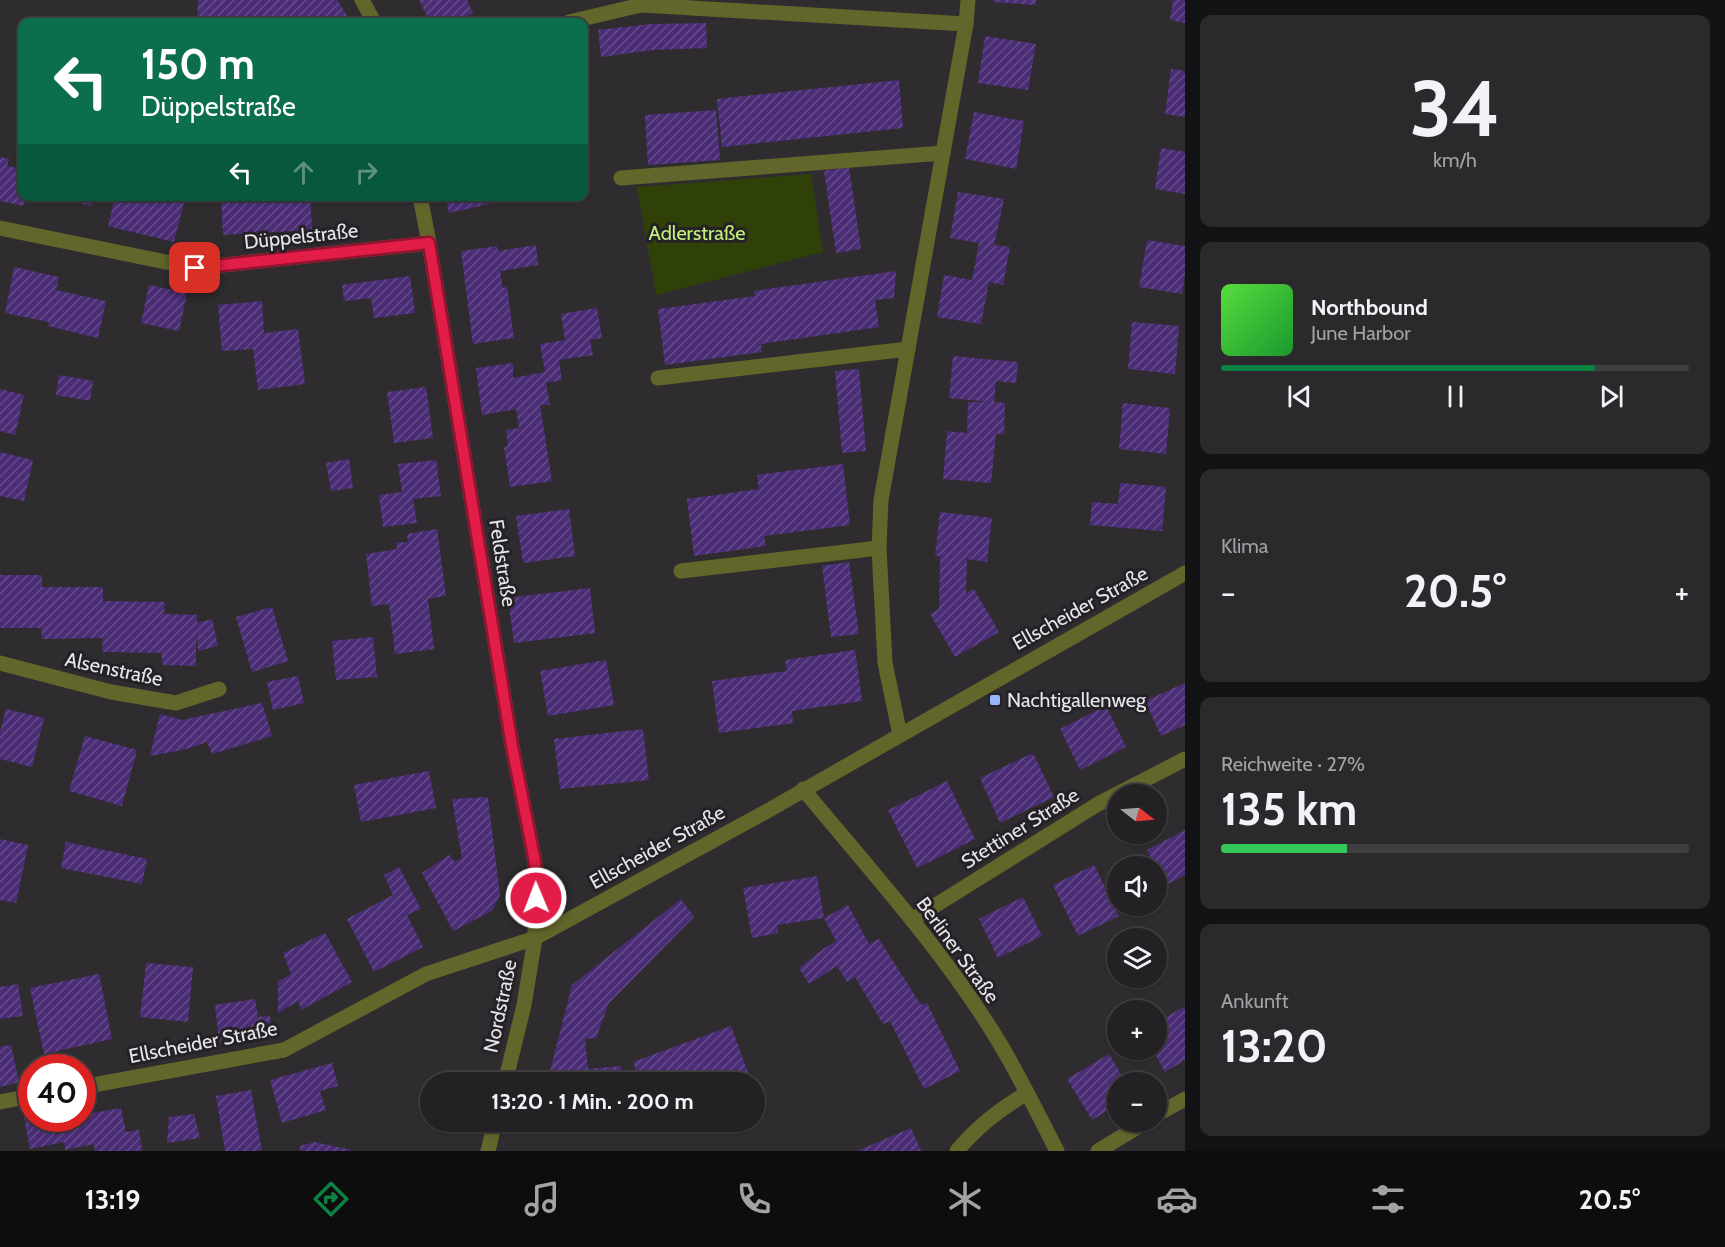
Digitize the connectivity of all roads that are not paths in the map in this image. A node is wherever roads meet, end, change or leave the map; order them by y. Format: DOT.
graph roads {
  1 [pos="362,0"];
  2 [pos="968,0"];
  3 [pos="640,2"];
  4 [pos="372,18"];
  5 [pos="583,18"];
  6 [pos="966,24"];
  7 [pos="943,153"];
  8 [pos="621,178"];
  9 [pos="421,201"];
  10 [pos="0,228"];
  11 [pos="429,243"];
  12 [pos="908,349"];
  13 [pos="658,378"];
  14 [pos="879,548"];
  15 [pos="681,571"];
  16 [pos="1185,573"];
  17 [pos="0,663"];
  18 [pos="219,689"];
  19 [pos="900,735"];
  20 [pos="1185,759"];
  21 [pos="803,789"];
  22 [pos="912,920"];
  23 [pos="535,938"];
  24 [pos="508,1072"];
  25 [pos="96,1084"];
  26 [pos="1028,1093"];
  27 [pos="18,1099"];
  28 [pos="1185,1099"];
  29 [pos="0,1102"];
  30 [pos="1167,1109"];
  31 [pos="493,1132"];
  32 [pos="1129,1132"];
  33 [pos="488,1151"];
  34 [pos="957,1151"];
  35 [pos="1057,1151"];
  36 [pos="1098,1151"];
  1 -- 4 [label="street"];
  2 -- 6 [label="street"];
  3 -- 5 [label="street"];
  3 -- 6 [label="street"];
  6 -- 7 [label="street"];
  7 -- 8 [label="street"];
  7 -- 12 [label="street"];
  9 -- 11 [label="street, Feldstraße"];
  10 -- 11 [label="street, Düppelstraße"];
  11 -- 23 [label="street, Feldstraße"];
  12 -- 13 [label="street"];
  12 -- 14 [label="street"];
  14 -- 15 [label="street"];
  14 -- 19 [label="street"];
  16 -- 19 [label="street, Ellscheider Straße"];
  17 -- 18 [label="street, Alsenstraße"];
  19 -- 21 [label="street, Ellscheider Straße"];
  20 -- 22 [label="street, Stettiner Straße"];
  21 -- 22 [label="street, Berliner Straße"];
  21 -- 23 [label="street, Ellscheider Straße"];
  22 -- 26 [label="street, Berliner Straße"];
  23 -- 24 [label="street, Nordstraße"];
  23 -- 25 [label="street, Ellscheider Straße"];
  26 -- 34 [label="street"];
  26 -- 35 [label="street, Berliner Straße"];
  27 -- 29 [label="street"];
  28 -- 30 [label="street"];
  31 -- 33 [label="street"];
  32 -- 36 [label="street"];
}
